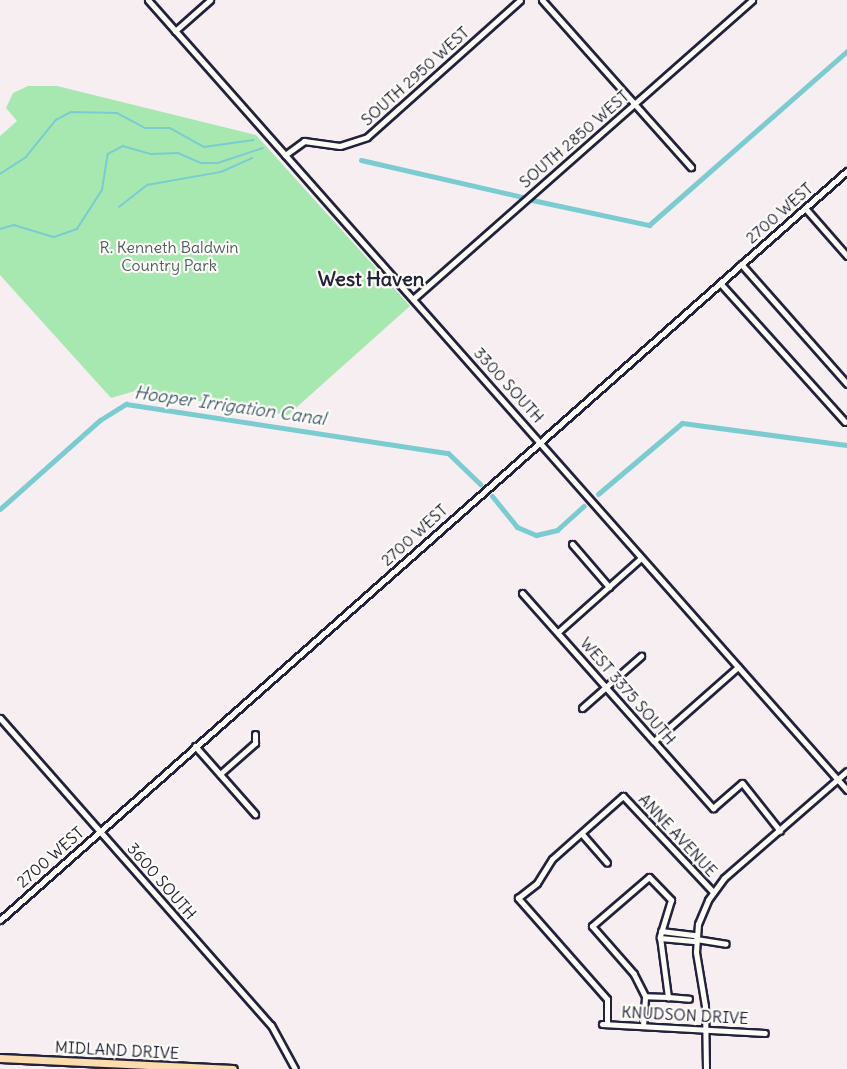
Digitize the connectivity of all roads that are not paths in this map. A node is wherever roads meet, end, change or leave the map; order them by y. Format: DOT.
graph roads {
  1 [pos="148,0"];
  2 [pos="210,0"];
  3 [pos="520,0"];
  4 [pos="542,0"];
  5 [pos="752,0"];
  6 [pos="176,31"];
  7 [pos="634,104"];
  8 [pos="285,155"];
  9 [pos="691,167"];
  10 [pos="847,171"];
  11 [pos="805,208"];
  12 [pos="847,256"];
  13 [pos="741,264"];
  14 [pos="720,283"];
  15 [pos="413,299"];
  16 [pos="847,384"];
  17 [pos="844,422"];
  18 [pos="540,441"];
  19 [pos="572,544"];
  20 [pos="642,558"];
  21 [pos="609,586"];
  22 [pos="522,593"];
  23 [pos="558,632"];
  24 [pos="641,656"];
  25 [pos="738,666"];
  26 [pos="605,686"];
  27 [pos="582,708"];
  28 [pos="0,718"];
  29 [pos="255,734"];
  30 [pos="654,741"];
  31 [pos="195,746"];
  32 [pos="847,771"];
  33 [pos="220,774"];
  34 [pos="838,779"];
  35 [pos="847,790"];
  36 [pos="255,814"];
  37 [pos="100,831"];
  38 [pos="780,831"];
  39 [pos="582,834"];
  40 [pos="607,863"];
  41 [pos="713,892"];
  42 [pos="0,920"];
  43 [pos="661,934"];
  44 [pos="696,939"];
  45 [pos="726,944"];
  46 [pos="645,996"];
  47 [pos="668,996"];
  48 [pos="689,999"];
  49 [pos="643,1026"];
  50 [pos="706,1029"];
  51 [pos="765,1034"];
  52 [pos="0,1058"];
  53 [pos="55,1059"];
  54 [pos="56,1069"];
  55 [pos="233,1069"];
  56 [pos="295,1069"];
  57 [pos="706,1069"];
  1 -- 6 [label="street, 3300 SOUTH"];
  2 -- 6 [label="street"];
  3 -- 8 [label="street, SOUTH 2950 WEST"];
  4 -- 7 [label="street"];
  5 -- 7 [label="street, SOUTH 2850 WEST"];
  6 -- 8 [label="street, 3300 SOUTH"];
  7 -- 9 [label="street"];
  7 -- 15 [label="street, SOUTH 2850 WEST"];
  8 -- 15 [label="street, 3300 SOUTH"];
  10 -- 11 [label="street, 2700 WEST"];
  11 -- 12 [label="street"];
  11 -- 13 [label="street, 2700 WEST"];
  13 -- 14 [label="street, 2700 WEST"];
  13 -- 16 [label="street"];
  14 -- 17 [label="street"];
  14 -- 18 [label="street, 2700 WEST"];
  15 -- 18 [label="street, 3300 SOUTH"];
  18 -- 20 [label="street, 3300 SOUTH"];
  18 -- 31 [label="street, 2700 WEST"];
  19 -- 21 [label="street"];
  20 -- 21 [label="street"];
  20 -- 25 [label="street, 3300 SOUTH"];
  21 -- 23 [label="street"];
  22 -- 23 [label="street, WEST 3375 SOUTH"];
  23 -- 26 [label="street, WEST 3375 SOUTH"];
  24 -- 26 [label="street"];
  25 -- 30 [label="street"];
  25 -- 34 [label="street, 3300 SOUTH"];
  26 -- 27 [label="street"];
  26 -- 30 [label="street, WEST 3375 SOUTH"];
  28 -- 37 [label="street, 3600 SOUTH"];
  29 -- 33 [label="street"];
  30 -- 38 [label="street, WEST 3375 SOUTH"];
  31 -- 33 [label="street"];
  31 -- 37 [label="street, 2700 WEST"];
  32 -- 34 [label="street"];
  33 -- 36 [label="street"];
  34 -- 35 [label="street, 3300 SOUTH"];
  34 -- 38 [label="street"];
  37 -- 42 [label="street, 2700 WEST"];
  37 -- 56 [label="street, 3600 SOUTH"];
  38 -- 41 [label="street"];
  39 -- 40 [label="street"];
  39 -- 41 [label="street, ANNE AVENUE"];
  39 -- 49 [label="street, KNUDSON DRIVE"];
  41 -- 44 [label="street"];
  43 -- 44 [label="street"];
  43 -- 46 [label="street"];
  43 -- 47 [label="street"];
  44 -- 45 [label="street"];
  44 -- 50 [label="street"];
  46 -- 47 [label="street"];
  46 -- 49 [label="street"];
  47 -- 48 [label="street"];
  49 -- 50 [label="street, KNUDSON DRIVE"];
  50 -- 51 [label="street, KNUDSON DRIVE"];
  50 -- 57 [label="street"];
  52 -- 53 [label="main road, MIDLAND DRIVE"];
  53 -- 54 [label="street"];
  53 -- 55 [label="main road, MIDLAND DRIVE"];
}
